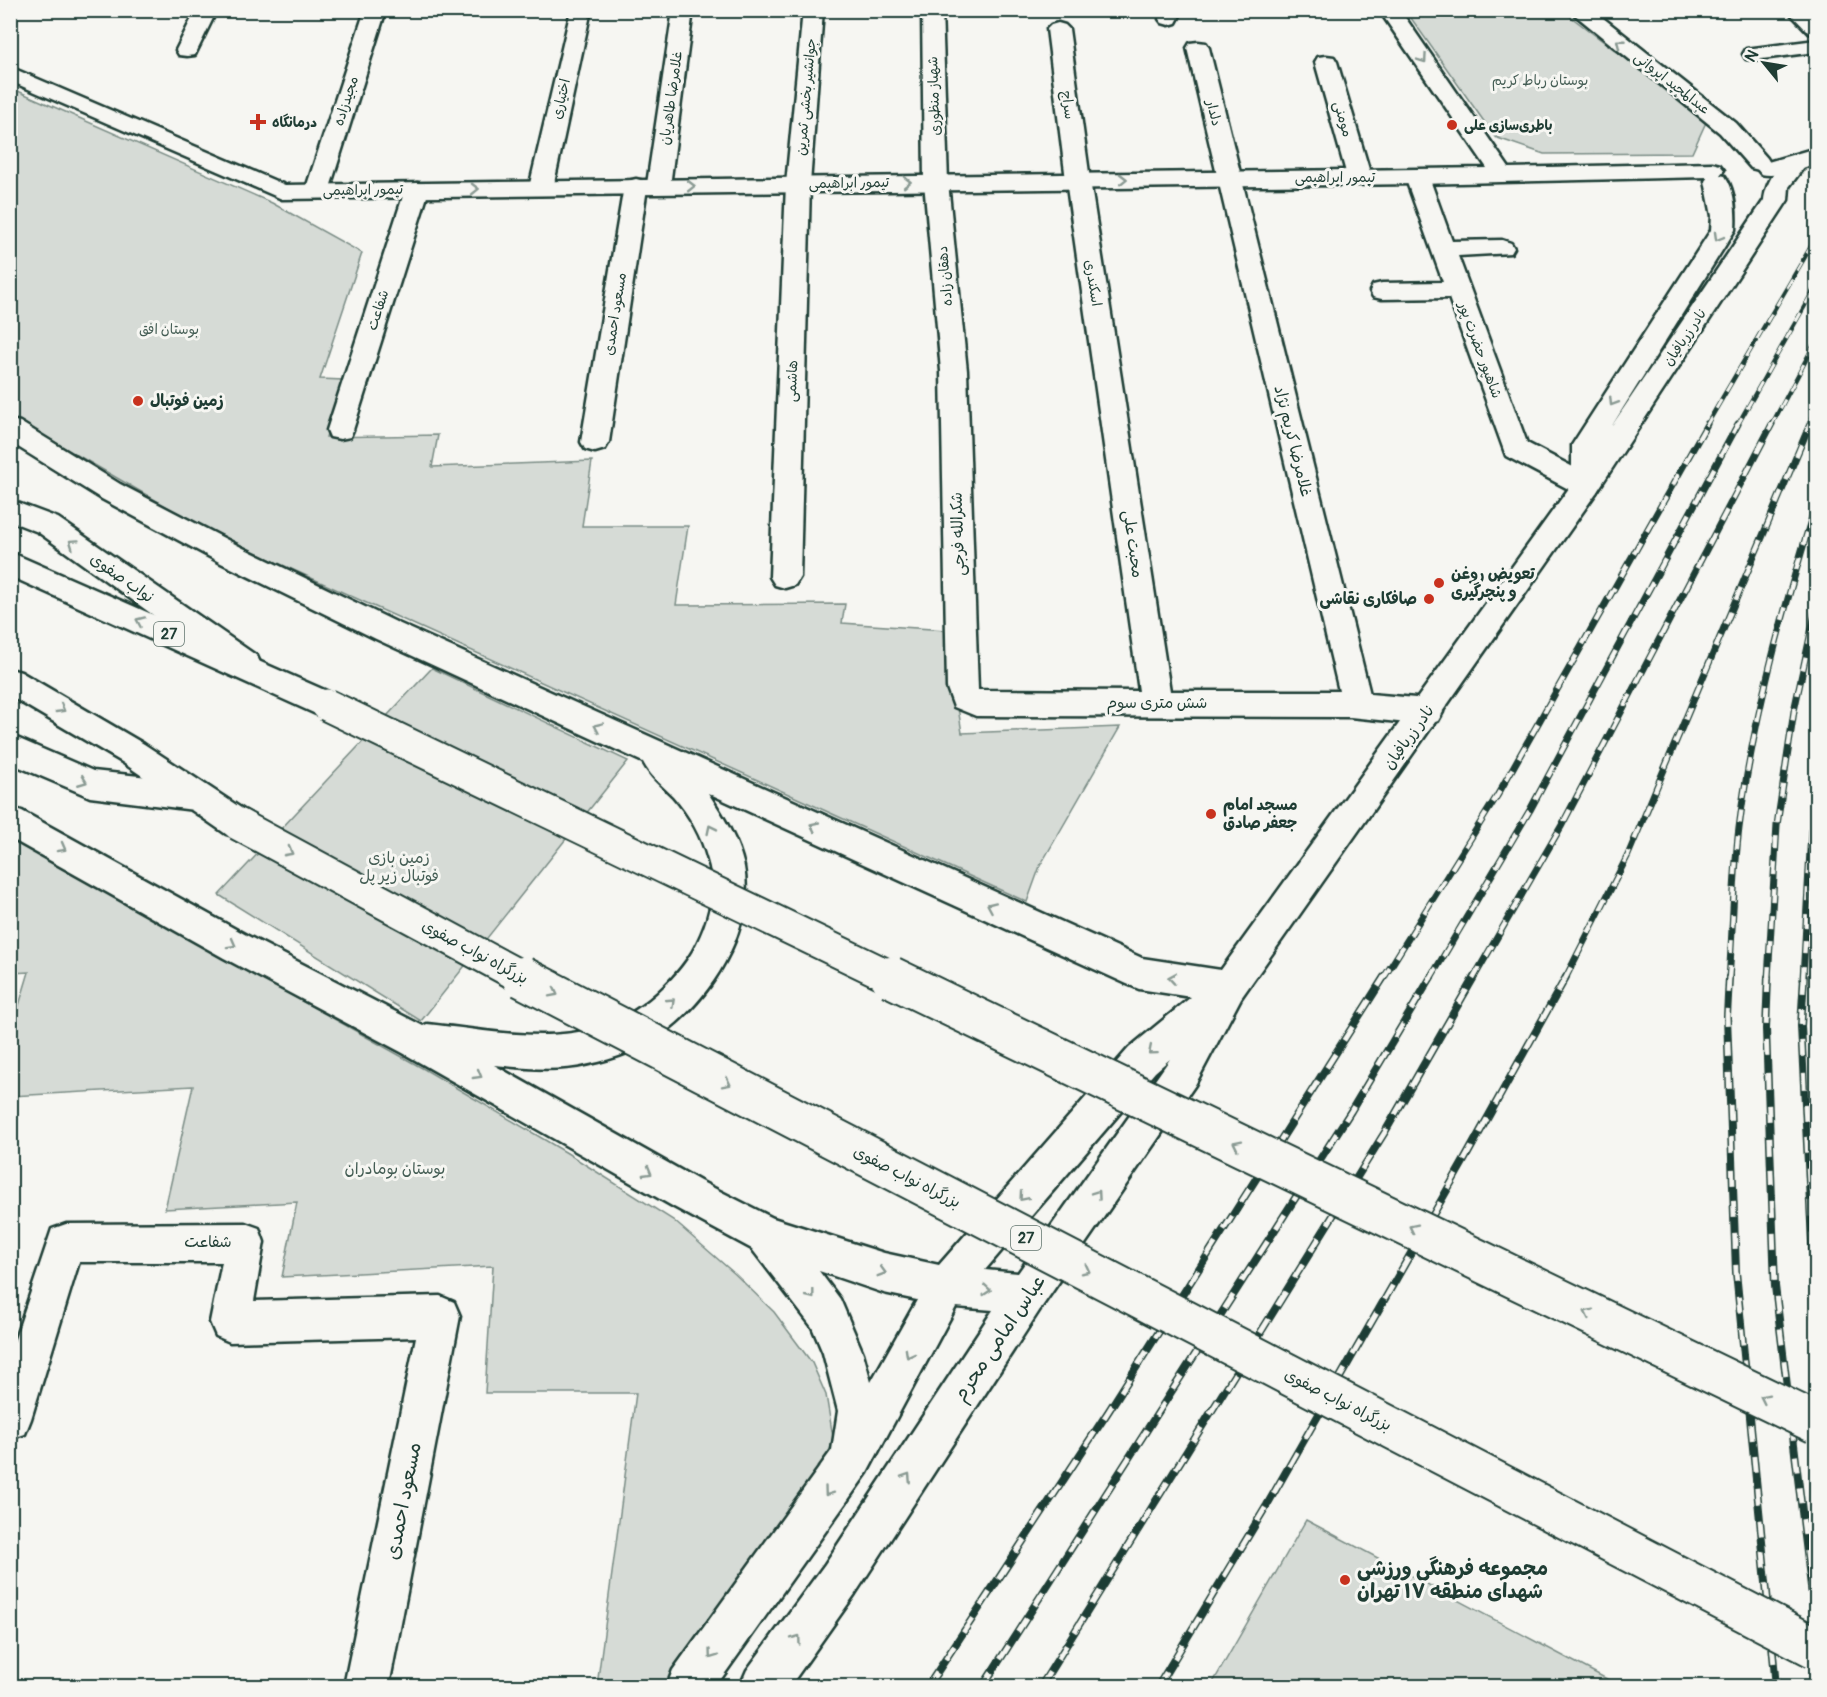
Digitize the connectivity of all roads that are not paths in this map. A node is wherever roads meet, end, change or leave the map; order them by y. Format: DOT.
graph roads {
  1 [pos="207,10"];
  2 [pos="376,10"];
  3 [pos="581,10"];
  4 [pos="683,10"];
  5 [pos="813,10"];
  6 [pos="932,10"];
  7 [pos="1389,10"];
  8 [pos="1579,10"];
  9 [pos="1797,10"];
  10 [pos="1058,29"];
  11 [pos="1816,29"];
  12 [pos="1816,46"];
  13 [pos="1198,48"];
  14 [pos="187,50"];
  15 [pos="1755,54"];
  16 [pos="1326,62"];
  17 [pos="10,73"];
  18 [pos="1806,159"];
  19 [pos="1502,174"];
  20 [pos="1359,176"];
  21 [pos="1714,176"];
  22 [pos="1417,177"];
  23 [pos="1230,178"];
  24 [pos="1078,180"];
  25 [pos="936,182"];
  26 [pos="1761,182"];
  27 [pos="798,184"];
  28 [pos="647,186"];
  29 [pos="541,188"];
  30 [pos="417,190"];
  31 [pos="317,191"];
  32 [pos="1502,248"];
  33 [pos="1443,249"];
  34 [pos="1458,290"];
  35 [pos="1382,291"];
  36 [pos="954,371"];
  37 [pos="1109,386"];
  38 [pos="10,429"];
  39 [pos="340,430"];
  40 [pos="595,442"];
  41 [pos="1586,486"];
  42 [pos="10,498"];
  43 [pos="10,510"];
  44 [pos="48,525"];
  45 [pos="10,563"];
  46 [pos="785,577"];
  47 [pos="259,674"];
  48 [pos="10,681"];
  49 [pos="965,698"];
  50 [pos="1156,703"];
  51 [pos="1350,704"];
  52 [pos="1427,712"];
  53 [pos="644,747"];
  54 [pos="10,748"];
  55 [pos="194,796"];
  56 [pos="10,821"];
  57 [pos="1229,987"];
  58 [pos="417,1041"];
  59 [pos="766,1236"];
  60 [pos="946,1287"];
  61 [pos="1027,1294"];
  62 [pos="440,1316"];
  63 [pos="10,1419"];
  64 [pos="1816,1423"];
  65 [pos="852,1458"];
  66 [pos="1816,1648"];
  67 [pos="367,1686"];
  68 [pos="689,1686"];
  69 [pos="763,1686"];
  1 -- 14 [label="main road"];
  2 -- 31 [label="main road, مجیدزاده"];
  3 -- 29 [label="main road, اختیاری"];
  4 -- 28 [label="main road, غلامرضا طاهریان"];
  5 -- 27 [label="main road, جوانشیر بخشی ثمرین"];
  6 -- 25 [label="main road, شهباز منظوری"];
  7 -- 19 [label="main road, one-way"];
  26 -- 8 [label="main road, عبدالمجید ایروانی, one-way"];
  9 -- 11 [label="main road"];
  10 -- 24 [label="main road, سراج"];
  12 -- 15 [label="main road"];
  13 -- 23 [label="main road, دلدار"];
  16 -- 20 [label="main road, مومنی"];
  17 -- 31 [label="main road, تیمور ابراهیمی"];
  18 -- 26 [label="main road, نادر زربافیان"];
  19 -- 21 [label="main road, تیمور ابراهیمی"];
  19 -- 22 [label="main road, تیمور ابراهیمی"];
  20 -- 22 [label="main road, تیمور ابراهیمی"];
  20 -- 23 [label="main road, تیمور ابراهیمی"];
  21 -- 26 [label="main road"];
  21 -- 26 [label="main road"];
  21 -- 41 [label="main road, نادر زربافیان, one-way"];
  22 -- 33 [label="main road, شاهپور حضرت پور"];
  24 -- 23 [label="main road, تیمور ابراهیمی, one-way"];
  23 -- 51 [label="main road, غلامرضا کریم نژاد"];
  24 -- 25 [label="main road, تیمور ابراهیمی"];
  24 -- 37 [label="main road, اسکندری"];
  27 -- 25 [label="main road, تیمور ابراهیمی, one-way"];
  25 -- 36 [label="main road, دهقان زاده"];
  26 -- 41 [label="main road, نادر زربافیان"];
  28 -- 27 [label="main road, تیمور ابراهیمی, one-way"];
  27 -- 46 [label="main road, هاشمی"];
  28 -- 29 [label="main road, تیمور ابراهیمی"];
  28 -- 40 [label="main road, مسعود احمدی"];
  30 -- 29 [label="main road, تیمور ابراهیمی, one-way"];
  30 -- 31 [label="main road, تیمور ابراهیمی"];
  30 -- 39 [label="main road, شفاعت"];
  32 -- 33 [label="main road"];
  33 -- 34 [label="main road, شاهپور حضرت پور"];
  34 -- 35 [label="main road"];
  34 -- 41 [label="main road, شاهپور حضرت پور"];
  36 -- 49 [label="main road, شکرالله فرجی"];
  37 -- 50 [label="main road, محبت علی"];
  53 -- 38 [label="main road, one-way"];
  41 -- 52 [label="main road, نادر زربافیان"];
  42 -- 44 [label="main road"];
  43 -- 44 [label="main road, نواب صفوی"];
  47 -- 44 [label="main road, نواب صفوی, one-way"];
  47 -- 45 [label="main road, 27, one-way"];
  64 -- 47 [label="main road, 27, one-way, bridge"];
  48 -- 55 [label="main road, بزرگراه نواب صفوی / 27, one-way"];
  49 -- 50 [label="main road, شش متری سوم"];
  50 -- 51 [label="main road, شش متری سوم"];
  51 -- 52 [label="main road, شش متری سوم"];
  52 -- 57 [label="main road, نادر زربافیان"];
  57 -- 53 [label="main road, one-way"];
  58 -- 53 [label="main road, one-way"];
  54 -- 55 [label="main road, one-way"];
  55 -- 66 [label="main road, بزرگراه نواب صفوی / 27, one-way, bridge"];
  56 -- 58 [label="main road, one-way"];
  57 -- 60 [label="main road, one-way"];
  61 -- 57 [label="main road, عباس امامی محرم, one-way"];
  58 -- 59 [label="main road, one-way"];
  59 -- 60 [label="main road, one-way"];
  59 -- 65 [label="main road, one-way"];
  60 -- 61 [label="main road, one-way"];
  60 -- 65 [label="main road, one-way"];
  69 -- 61 [label="main road, عباس امامی محرم, one-way"];
  62 -- 63 [label="main road, شفاعت"];
  62 -- 67 [label="main road, مسعود احمدی"];
  65 -- 68 [label="main road, one-way"];
}
